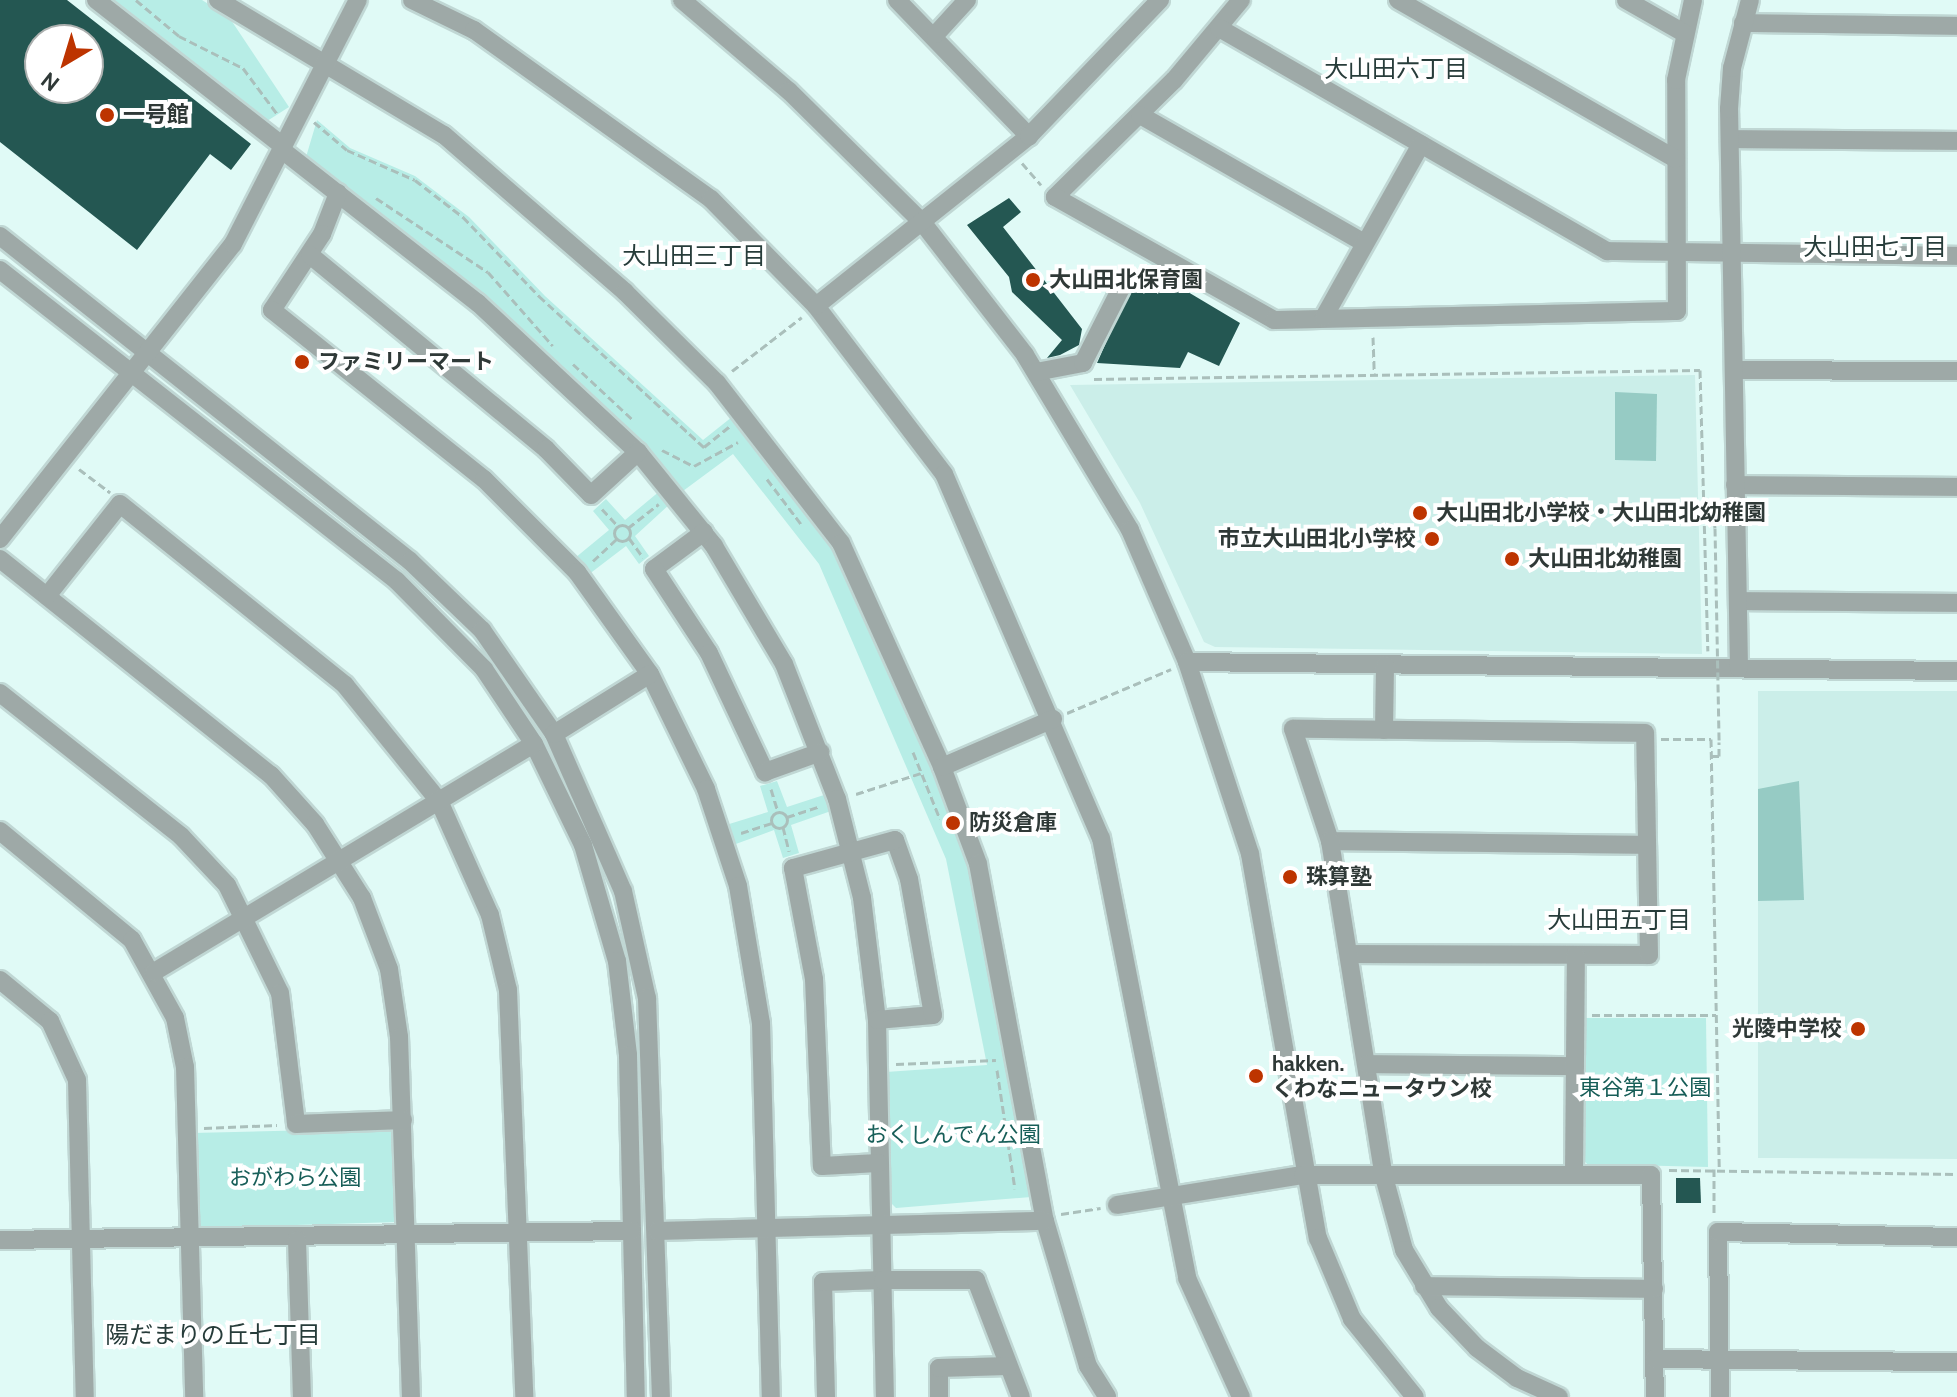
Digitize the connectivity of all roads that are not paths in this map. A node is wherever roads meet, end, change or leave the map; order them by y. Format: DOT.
graph roads {
  1 [pos="96,0"];
  2 [pos="218,0"];
  3 [pos="358,0"];
  4 [pos="412,0"];
  5 [pos="682,0"];
  6 [pos="897,0"];
  7 [pos="967,0"];
  8 [pos="1160,0"];
  9 [pos="1241,0"];
  10 [pos="1398,0"];
  11 [pos="1626,0"];
  12 [pos="1693,0"];
  13 [pos="1750,0"];
  14 [pos="1743,23"];
  15 [pos="1957,26"];
  16 [pos="1219,28"];
  17 [pos="1684,33"];
  18 [pos="936,34"];
  19 [pos="326,64"];
  20 [pos="1140,115"];
  21 [pos="1029,136"];
  22 [pos="1730,139"];
  23 [pos="1957,141"];
  24 [pos="1421,144"];
  25 [pos="282,148"];
  26 [pos="1676,159"];
  27 [pos="338,193"];
  28 [pos="922,222"];
  29 [pos="0,236"];
  30 [pos="1364,243"];
  31 [pos="1730,253"];
  32 [pos="1678,254"];
  33 [pos="310,255"];
  34 [pos="1957,256"];
  35 [pos="0,270"];
  36 [pos="1121,288"];
  37 [pos="816,306"];
  38 [pos="1324,317"];
  39 [pos="147,352"];
  40 [pos="1734,370"];
  41 [pos="1957,371"];
  42 [pos="1036,372"];
  43 [pos="132,373"];
  44 [pos="645,446"];
  45 [pos="1735,485"];
  46 [pos="1957,487"];
  47 [pos="704,532"];
  48 [pos="0,539"];
  49 [pos="0,559"];
  50 [pos="47,596"];
  51 [pos="1738,601"];
  52 [pos="1957,603"];
  53 [pos="1187,662"];
  54 [pos="1385,665"];
  55 [pos="1739,668"];
  56 [pos="1957,671"];
  57 [pos="650,674"];
  58 [pos="0,693"];
  59 [pos="1053,719"];
  60 [pos="1384,730"];
  61 [pos="554,734"];
  62 [pos="534,744"];
  63 [pos="821,752"];
  64 [pos="942,767"];
  65 [pos="439,801"];
  66 [pos="0,831"];
  67 [pos="1330,841"];
  68 [pos="1647,845"];
  69 [pos="852,851"];
  70 [pos="341,861"];
  71 [pos="247,917"];
  72 [pos="1349,954"];
  73 [pos="1576,955"];
  74 [pos="154,972"];
  75 [pos="0,980"];
  76 [pos="877,1020"];
  77 [pos="1367,1064"];
  78 [pos="1575,1066"];
  79 [pos="403,1120"];
  80 [pos="878,1163"];
  81 [pos="1383,1173"];
  82 [pos="1574,1174"];
  83 [pos="1303,1175"];
  84 [pos="1170,1196"];
  85 [pos="1117,1205"];
  86 [pos="1044,1219"];
  87 [pos="881,1227"];
  88 [pos="766,1230"];
  89 [pos="632,1231"];
  90 [pos="657,1231"];
  91 [pos="519,1232"];
  92 [pos="189,1234"];
  93 [pos="406,1237"];
  94 [pos="1957,1237"];
  95 [pos="79,1238"];
  96 [pos="0,1240"];
  97 [pos="297,1240"];
  98 [pos="883,1280"];
  99 [pos="1424,1286"];
  100 [pos="1654,1289"];
  101 [pos="1719,1358"];
  102 [pos="1654,1359"];
  103 [pos="1957,1362"];
  104 [pos="1008,1366"];
  105 [pos="85,1397"];
  106 [pos="194,1397"];
  107 [pos="302,1397"];
  108 [pos="411,1397"];
  109 [pos="524,1397"];
  110 [pos="636,1397"];
  111 [pos="661,1397"];
  112 [pos="771,1397"];
  113 [pos="826,1397"];
  114 [pos="885,1397"];
  115 [pos="939,1397"];
  116 [pos="1021,1397"];
  117 [pos="1107,1397"];
  118 [pos="1241,1397"];
  119 [pos="1415,1397"];
  120 [pos="1559,1397"];
  121 [pos="1655,1397"];
  122 [pos="1720,1397"];
  1 -- 25 [label="street"];
  2 -- 19 [label="street"];
  3 -- 19 [label="street"];
  4 -- 37 [label="street"];
  5 -- 28 [label="street"];
  6 -- 18 [label="street"];
  7 -- 18 [label="street"];
  8 -- 21 [label="street"];
  9 -- 16 [label="street"];
  10 -- 26 [label="street"];
  11 -- 17 [label="street"];
  12 -- 17 [label="street"];
  13 -- 14 [label="street"];
  14 -- 15 [label="street"];
  14 -- 22 [label="street"];
  16 -- 20 [label="street"];
  16 -- 24 [label="street"];
  17 -- 26 [label="street"];
  18 -- 21 [label="street"];
  19 -- 25 [label="street"];
  19 -- 64 [label="street"];
  20 -- 30 [label="street"];
  20 -- 38 [label="street"];
  21 -- 28 [label="street"];
  22 -- 23 [label="street"];
  22 -- 31 [label="street"];
  24 -- 30 [label="street"];
  24 -- 32 [label="street"];
  25 -- 27 [label="street"];
  25 -- 39 [label="street"];
  26 -- 32 [label="street"];
  27 -- 33 [label="street"];
  27 -- 44 [label="street"];
  28 -- 37 [label="street"];
  28 -- 42 [label="street"];
  29 -- 39 [label="street"];
  30 -- 38 [label="street"];
  31 -- 32 [label="street"];
  31 -- 34 [label="street"];
  31 -- 40 [label="street"];
  32 -- 38 [label="street"];
  33 -- 44 [label="street"];
  33 -- 57 [label="street"];
  35 -- 43 [label="street"];
  36 -- 42 [label="street"];
  37 -- 59 [label="street"];
  39 -- 43 [label="street"];
  39 -- 61 [label="street"];
  40 -- 41 [label="street"];
  40 -- 45 [label="street"];
  42 -- 53 [label="street"];
  43 -- 48 [label="street"];
  43 -- 62 [label="street"];
  44 -- 47 [label="street"];
  45 -- 46 [label="street"];
  45 -- 51 [label="street"];
  47 -- 63 [label="street"];
  47 -- 63 [label="street"];
  49 -- 50 [label="street"];
  50 -- 65 [label="street"];
  50 -- 70 [label="street"];
  51 -- 52 [label="street"];
  51 -- 55 [label="street"];
  53 -- 54 [label="street"];
  53 -- 83 [label="street"];
  54 -- 55 [label="street"];
  54 -- 60 [label="street"];
  55 -- 56 [label="street"];
  57 -- 61 [label="street"];
  57 -- 88 [label="street"];
  58 -- 71 [label="street"];
  59 -- 64 [label="street"];
  59 -- 84 [label="street"];
  60 -- 67 [label="street"];
  60 -- 68 [label="street"];
  61 -- 90 [label="street"];
  62 -- 65 [label="street"];
  62 -- 89 [label="street"];
  63 -- 69 [label="street"];
  64 -- 86 [label="street"];
  65 -- 70 [label="street"];
  65 -- 91 [label="street"];
  66 -- 74 [label="street"];
  67 -- 68 [label="street"];
  67 -- 72 [label="street"];
  68 -- 73 [label="street"];
  69 -- 76 [label="street"];
  69 -- 76 [label="street"];
  69 -- 80 [label="street"];
  70 -- 71 [label="street"];
  70 -- 79 [label="street"];
  71 -- 74 [label="street"];
  71 -- 79 [label="street"];
  72 -- 73 [label="street"];
  72 -- 77 [label="street"];
  73 -- 78 [label="street"];
  74 -- 92 [label="street"];
  75 -- 95 [label="street"];
  76 -- 80 [label="street"];
  77 -- 78 [label="street"];
  77 -- 81 [label="street"];
  78 -- 82 [label="street"];
  79 -- 93 [label="street"];
  80 -- 87 [label="street"];
  81 -- 82 [label="street"];
  81 -- 83 [label="street"];
  81 -- 99 [label="street"];
  82 -- 100 [label="street"];
  83 -- 84 [label="street"];
  83 -- 119 [label="street"];
  84 -- 85 [label="street"];
  84 -- 118 [label="street"];
  86 -- 87 [label="street"];
  86 -- 117 [label="street"];
  87 -- 88 [label="street"];
  87 -- 98 [label="street"];
  88 -- 90 [label="street"];
  88 -- 112 [label="street"];
  89 -- 91 [label="street"];
  89 -- 110 [label="street"];
  90 -- 111 [label="street"];
  91 -- 93 [label="street"];
  91 -- 109 [label="street"];
  92 -- 95 [label="street"];
  92 -- 97 [label="street"];
  92 -- 106 [label="street"];
  93 -- 97 [label="street"];
  93 -- 108 [label="street"];
  94 -- 101 [label="street"];
  95 -- 96 [label="street"];
  95 -- 105 [label="street"];
  97 -- 107 [label="street"];
  98 -- 104 [label="street"];
  98 -- 113 [label="street"];
  98 -- 114 [label="street"];
  99 -- 100 [label="street"];
  99 -- 120 [label="street"];
  100 -- 102 [label="street"];
  101 -- 102 [label="street"];
  101 -- 103 [label="street"];
  101 -- 122 [label="street"];
  102 -- 121 [label="street"];
  104 -- 115 [label="street"];
  104 -- 116 [label="street"];
}
